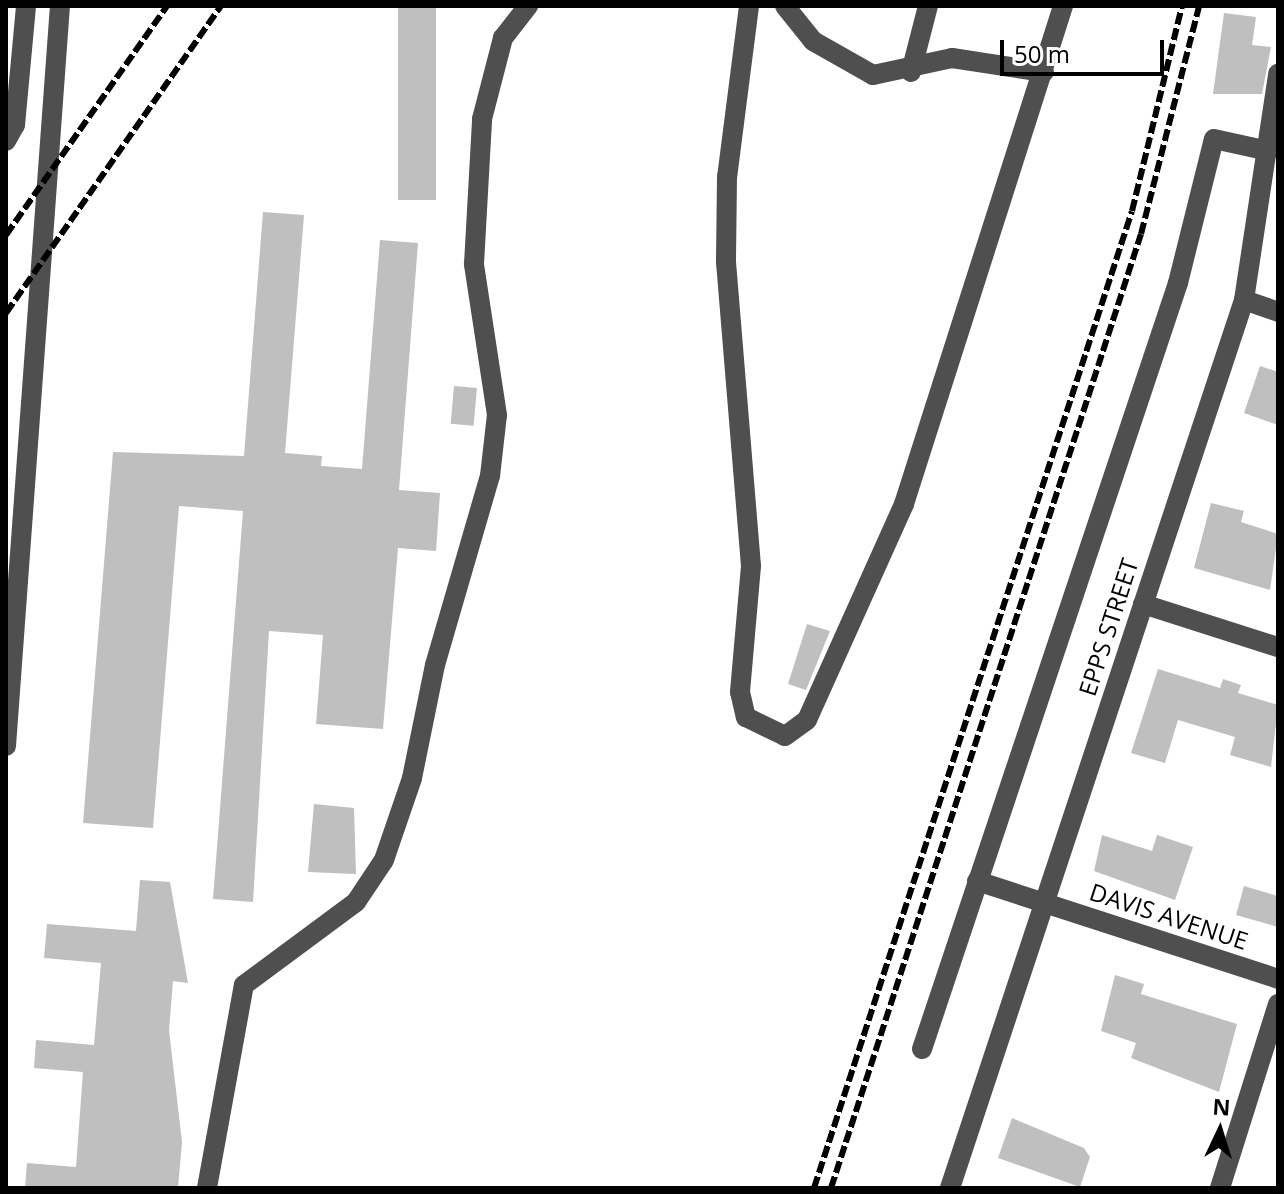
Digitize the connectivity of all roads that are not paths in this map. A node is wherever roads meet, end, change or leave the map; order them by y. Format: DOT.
graph roads {
  1 [pos="26,6"];
  2 [pos="60,6"];
  3 [pos="528,6"];
  4 [pos="749,6"];
  5 [pos="785,6"];
  6 [pos="928,6"];
  7 [pos="1063,6"];
  8 [pos="911,72"];
  9 [pos="1044,72"];
  10 [pos="1278,74"];
  11 [pos="6,141"];
  12 [pos="1269,151"];
  13 [pos="1244,300"];
  14 [pos="1278,312"];
  15 [pos="1143,604"];
  16 [pos="1278,647"];
  17 [pos="6,746"];
  18 [pos="977,881"];
  19 [pos="1044,902"];
  20 [pos="1278,979"];
  21 [pos="1278,1004"];
  22 [pos="922,1049"];
  23 [pos="207,1188"];
  24 [pos="950,1188"];
  25 [pos="1220,1188"];
  1 -- 11 [label="street"];
  2 -- 17 [label="street"];
  3 -- 23 [label="street"];
  4 -- 9 [label="street"];
  5 -- 8 [label="street"];
  6 -- 8 [label="street"];
  7 -- 9 [label="street"];
  8 -- 9 [label="street"];
  10 -- 12 [label="street, EPPS STREET"];
  12 -- 13 [label="street, EPPS STREET"];
  12 -- 18 [label="street"];
  13 -- 14 [label="street"];
  13 -- 15 [label="street, EPPS STREET"];
  15 -- 16 [label="street"];
  15 -- 19 [label="street, EPPS STREET"];
  18 -- 19 [label="street, DAVIS AVENUE"];
  18 -- 22 [label="street"];
  19 -- 20 [label="street, DAVIS AVENUE"];
  19 -- 24 [label="street, EPPS STREET"];
  21 -- 25 [label="street"];
}
